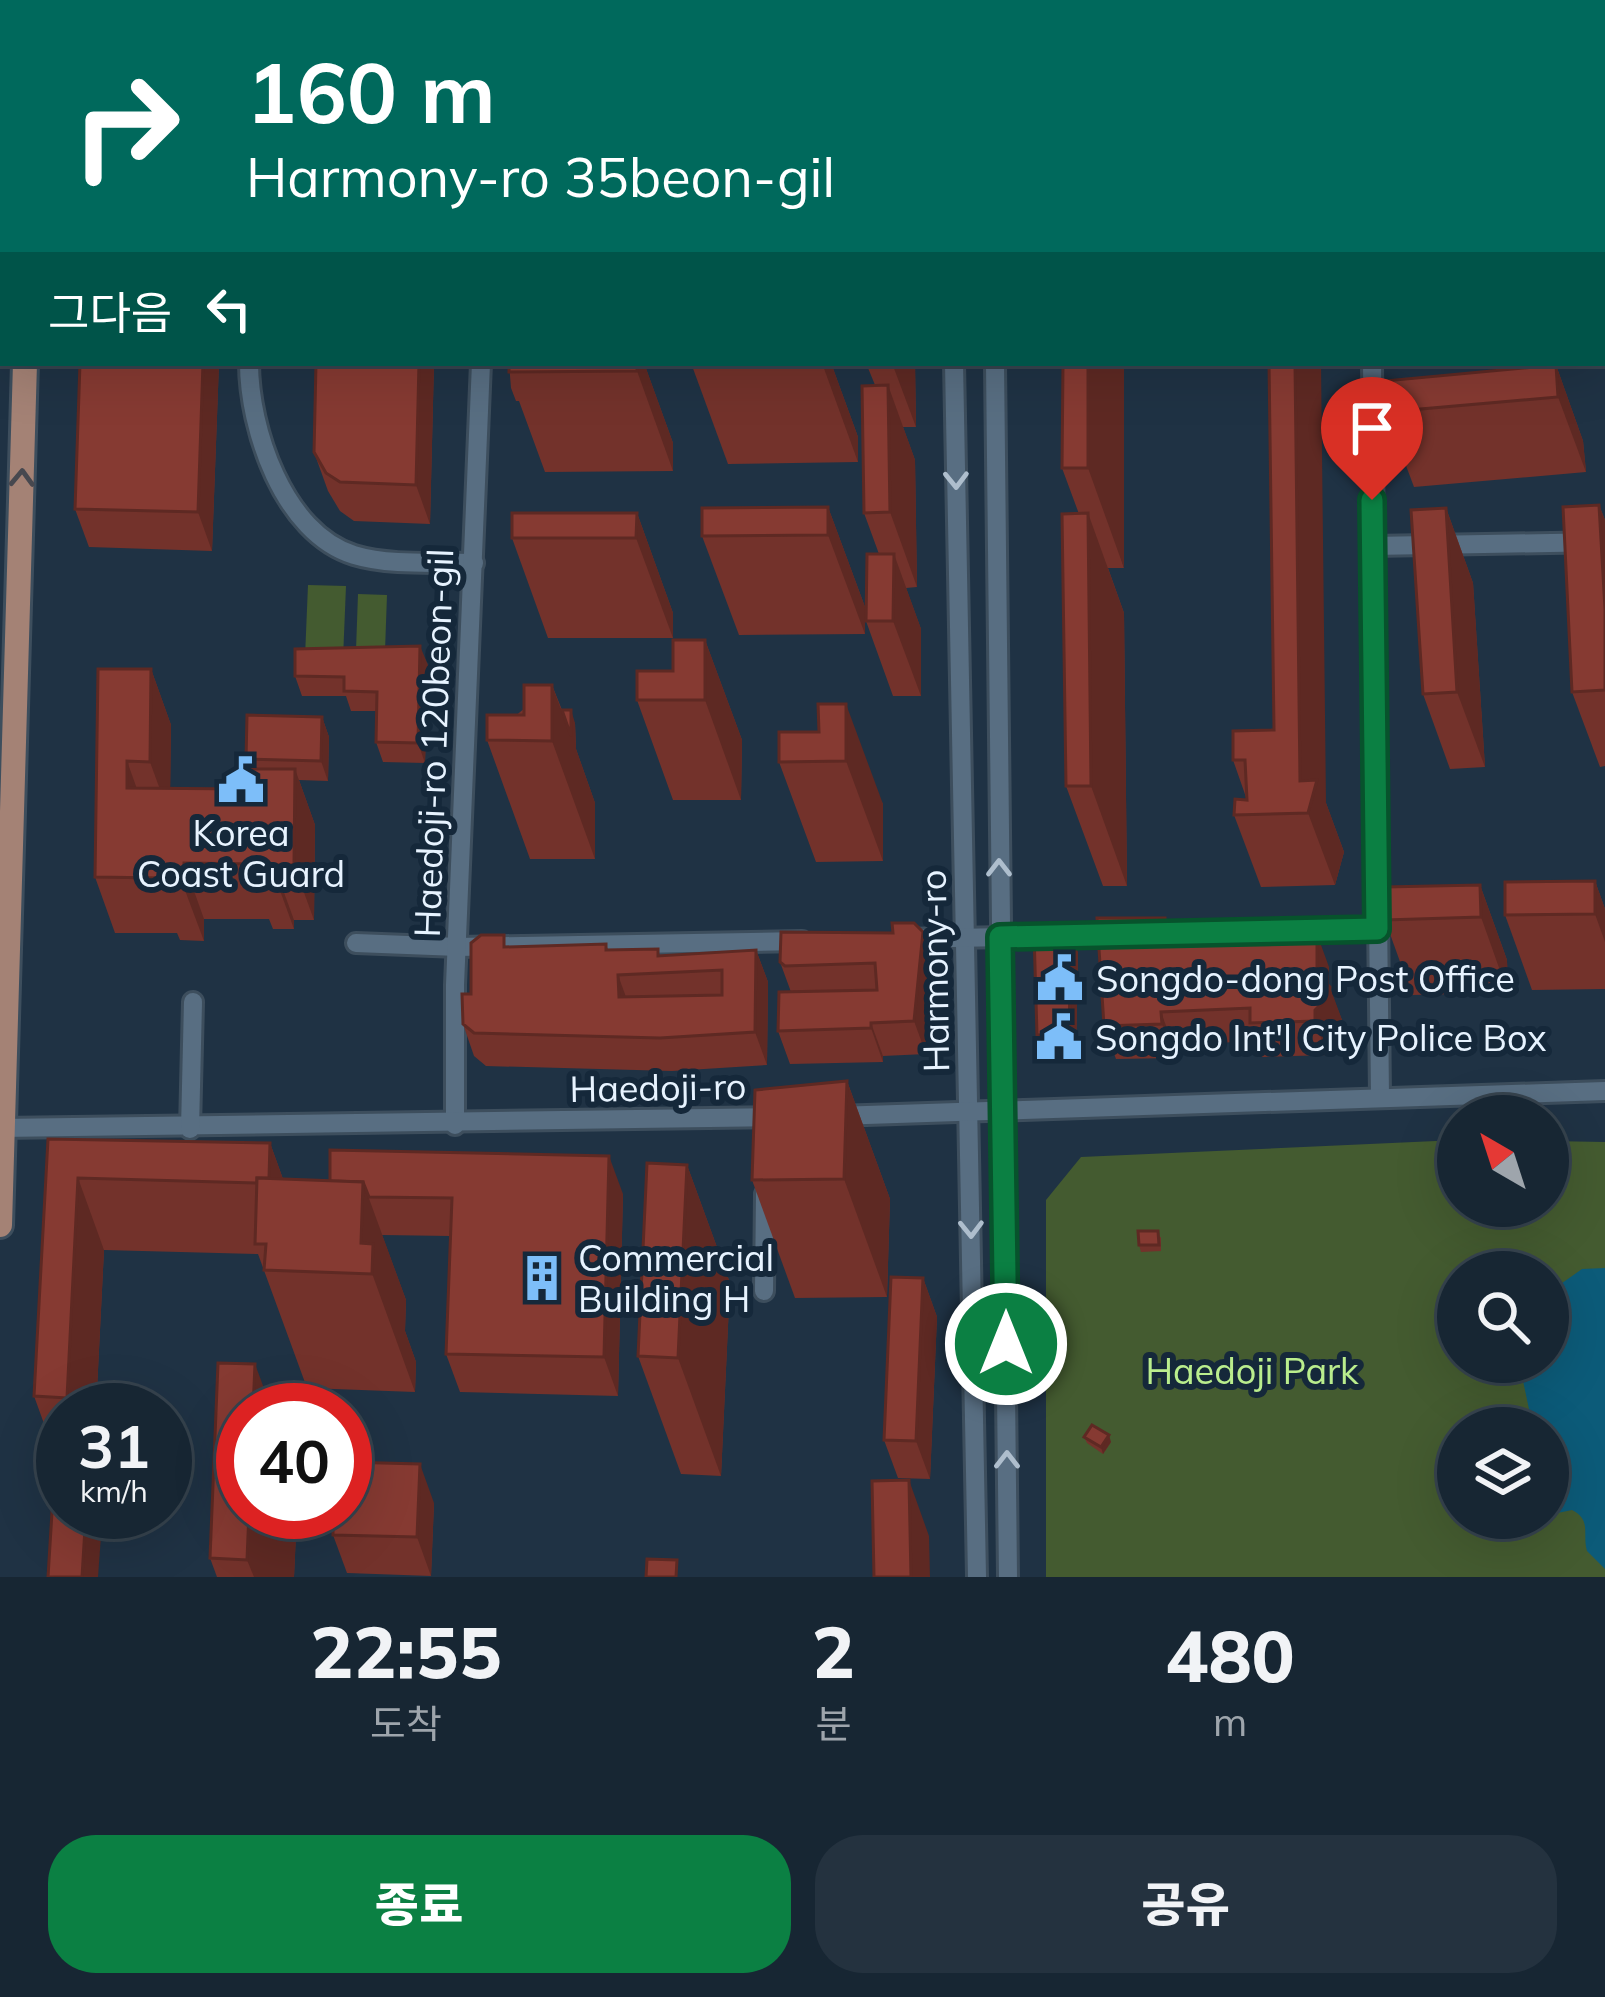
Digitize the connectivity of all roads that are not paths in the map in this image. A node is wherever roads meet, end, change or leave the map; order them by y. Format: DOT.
graph roads {
  1 [pos="25,366"];
  2 [pos="249,366"];
  3 [pos="481,366"];
  4 [pos="954,366"];
  5 [pos="995,366"];
  6 [pos="1372,366"];
  7 [pos="1605,542"];
  8 [pos="1372,546"];
  9 [pos="474,563"];
  10 [pos="1377,929"];
  11 [pos="1141,934"];
  12 [pos="1165,934"];
  13 [pos="1000,937"];
  14 [pos="967,938"];
  15 [pos="9,940"];
  16 [pos="828,940"];
  17 [pos="874,940"];
  18 [pos="356,943"];
  19 [pos="458,947"];
  20 [pos="0,969"];
  21 [pos="193,1002"];
  22 [pos="1605,1091"];
  23 [pos="1381,1096"];
  24 [pos="1004,1111"];
  25 [pos="970,1112"];
  26 [pos="455,1125"];
  27 [pos="2,1128"];
  28 [pos="190,1130"];
  29 [pos="765,1176"];
  30 [pos="0,1225"];
  31 [pos="764,1291"];
  32 [pos="976,1577"];
  33 [pos="1008,1577"];
  15 -- 1 [label="main road, one-way"];
  2 -- 9 [label="street"];
  3 -- 9 [label="street, Haedoji-ro 120beon-gil"];
  4 -- 14 [label="street, Harmony-ro, one-way"];
  13 -- 5 [label="street, Harmony-ro, one-way"];
  6 -- 8 [label="street"];
  7 -- 8 [label="street"];
  8 -- 10 [label="street"];
  9 -- 19 [label="street, Haedoji-ro 120beon-gil"];
  10 -- 12 [label="street"];
  10 -- 23 [label="street"];
  11 -- 13 [label="street"];
  13 -- 14 [label="street"];
  13 -- 24 [label="street, Harmony-ro"];
  14 -- 17 [label="street"];
  14 -- 25 [label="street, Harmony-ro"];
  15 -- 20 [label="main road"];
  15 -- 27 [label="main road"];
  16 -- 19 [label="street"];
  18 -- 19 [label="street"];
  19 -- 26 [label="street, Haedoji-ro 120beon-gil"];
  21 -- 28 [label="street"];
  22 -- 23 [label="street, Haedoji-ro"];
  23 -- 24 [label="street, Haedoji-ro"];
  24 -- 25 [label="street, Haedoji-ro"];
  33 -- 24 [label="street, Harmony-ro, one-way"];
  25 -- 26 [label="street, Haedoji-ro"];
  25 -- 32 [label="street, Harmony-ro, one-way"];
  26 -- 28 [label="street, Haedoji-ro"];
  27 -- 28 [label="street, Haedoji-ro"];
  27 -- 30 [label="main road"];
  29 -- 31 [label="street"];
}
